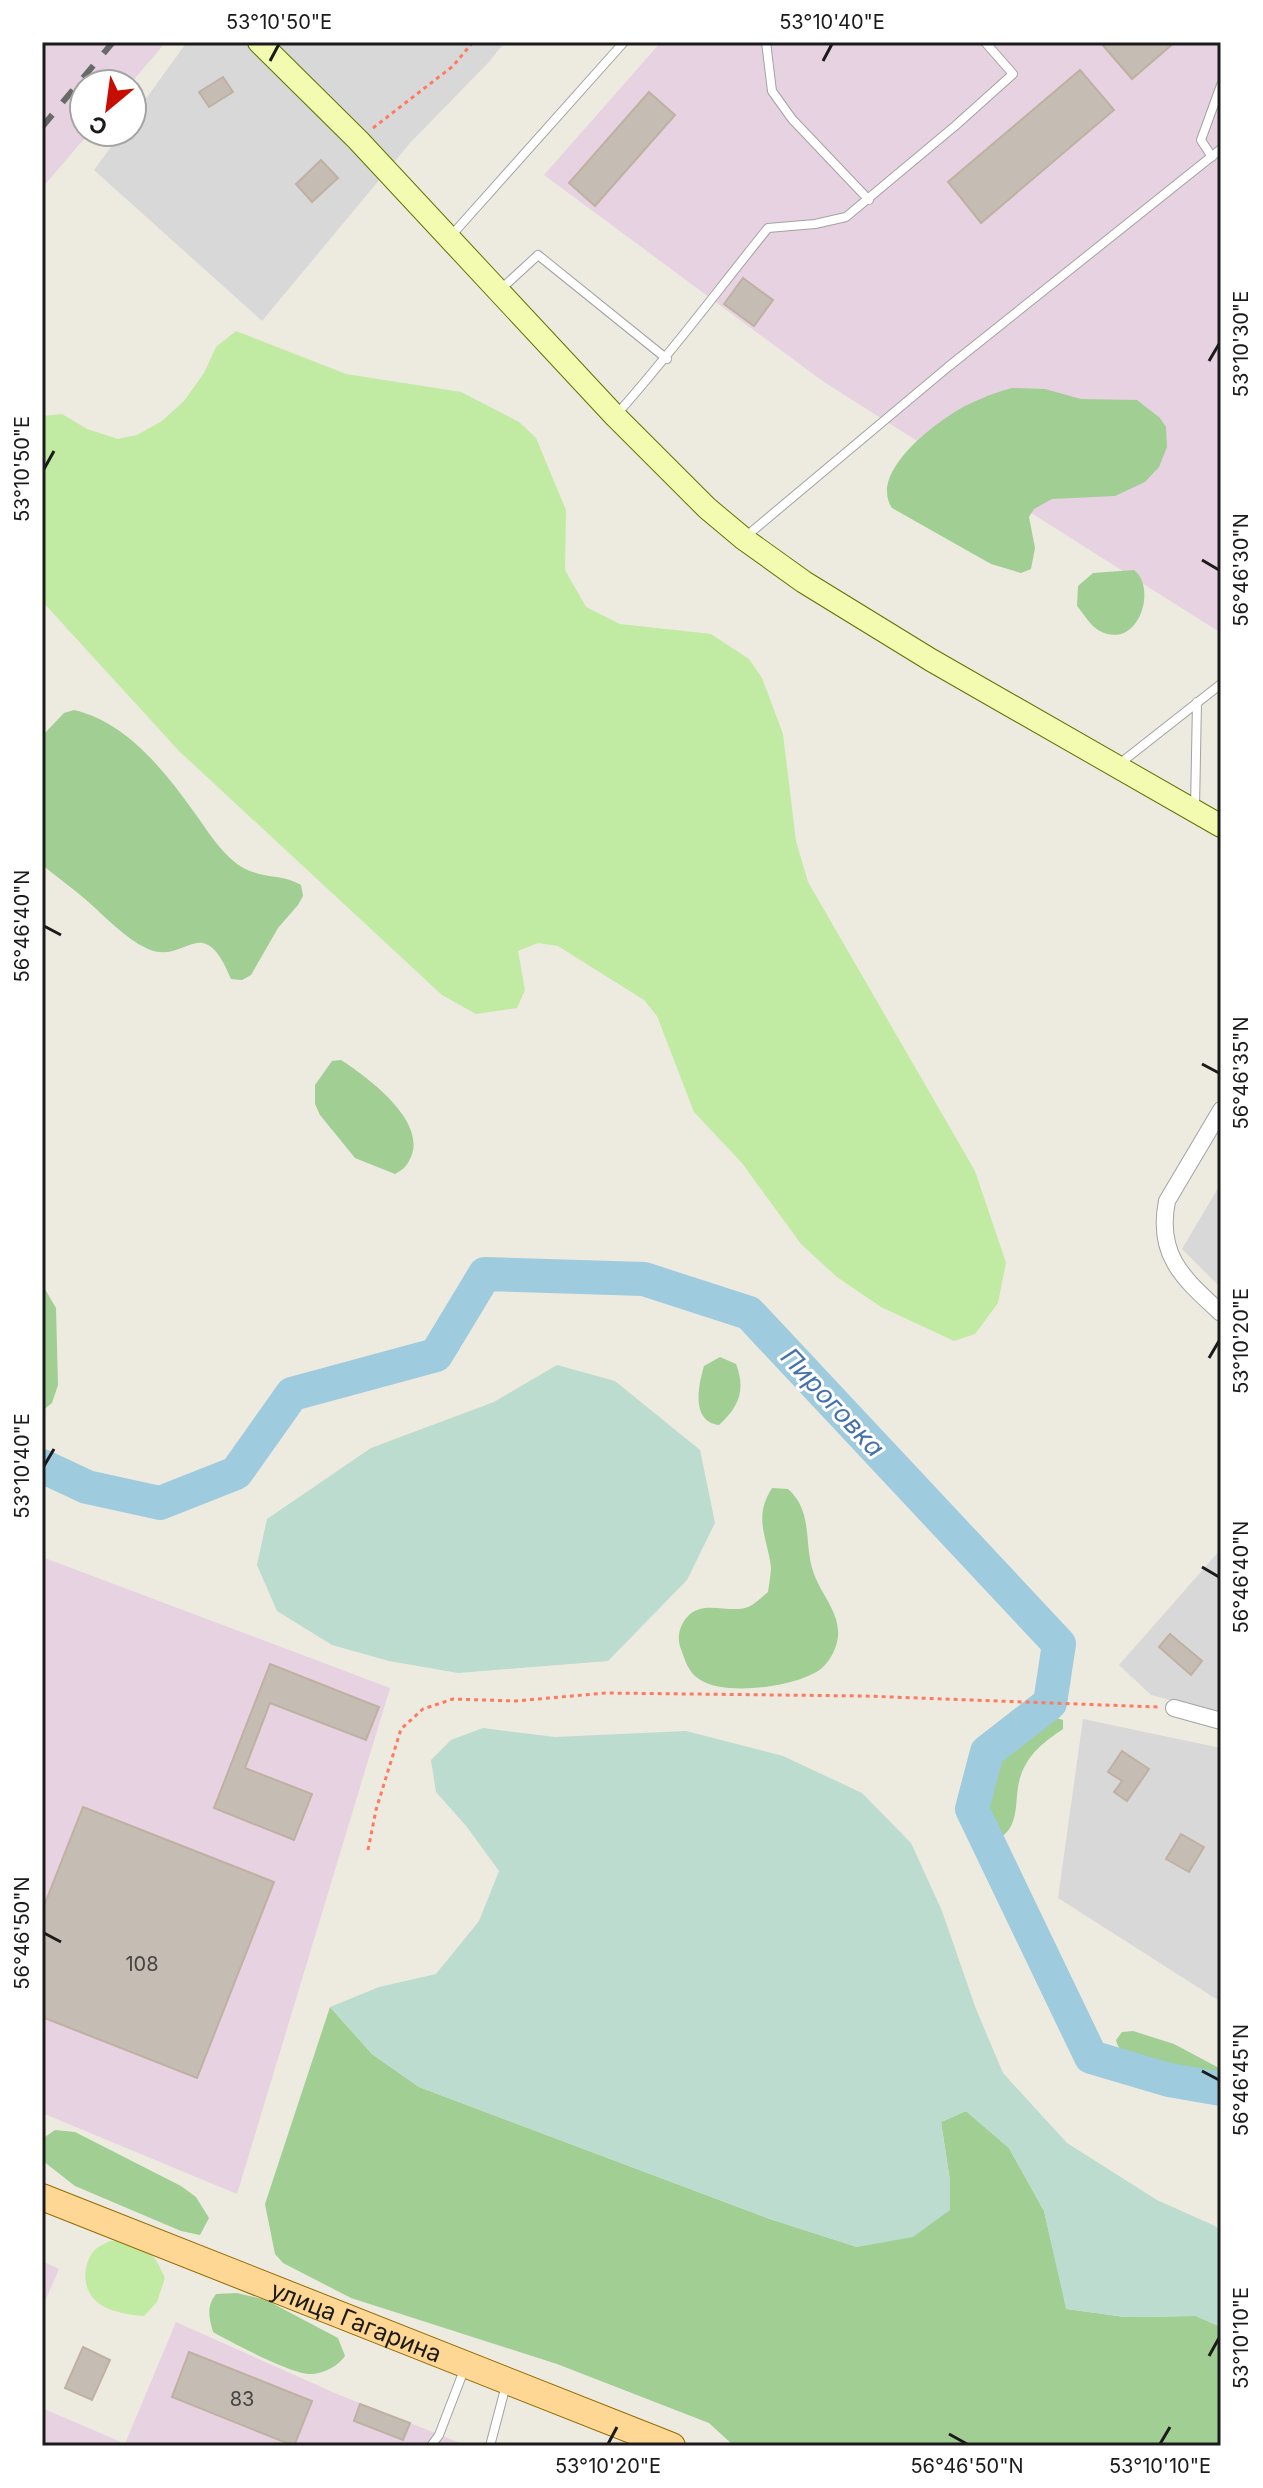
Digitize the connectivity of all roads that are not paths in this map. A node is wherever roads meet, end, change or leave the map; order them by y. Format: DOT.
graph roads {
  1 [pos="259,42"];
  2 [pos="624,42"];
  3 [pos="766,42"];
  4 [pos="985,42"];
  5 [pos="1221,85"];
  6 [pos="1221,149"];
  7 [pos="1212,157"];
  8 [pos="869,200"];
  9 [pos="449,237"];
  10 [pos="500,290"];
  11 [pos="667,359"];
  12 [pos="615,416"];
  13 [pos="744,539"];
  14 [pos="1221,684"];
  15 [pos="1197,702"];
  16 [pos="1115,767"];
  17 [pos="1195,812"];
  18 [pos="1221,826"];
  19 [pos="1221,1110"];
  20 [pos="1221,1313"];
  21 [pos="1174,1708"];
  22 [pos="1221,1721"];
  23 [pos="42,2197"];
  24 [pos="466,2365"];
  25 [pos="506,2381"];
  26 [pos="431,2446"];
  27 [pos="490,2446"];
  28 [pos="672,2446"];
  1 -- 9 [label="main road"];
  2 -- 9 [label="lane"];
  3 -- 8 [label="lane"];
  4 -- 8 [label="lane"];
  5 -- 7 [label="lane"];
  6 -- 7 [label="lane"];
  7 -- 13 [label="lane"];
  8 -- 11 [label="lane"];
  9 -- 10 [label="main road"];
  10 -- 11 [label="lane"];
  10 -- 12 [label="main road"];
  11 -- 12 [label="lane"];
  12 -- 13 [label="main road"];
  13 -- 16 [label="main road"];
  14 -- 15 [label="lane"];
  15 -- 16 [label="lane"];
  15 -- 17 [label="lane"];
  16 -- 17 [label="main road"];
  17 -- 18 [label="main road"];
  19 -- 20 [label="street"];
  21 -- 22 [label="street"];
  23 -- 24 [label="main road, улица Гагарина"];
  24 -- 25 [label="main road, улица Гагарина"];
  24 -- 26 [label="lane"];
  25 -- 27 [label="lane"];
  25 -- 28 [label="main road, улица Гагарина"];
}
